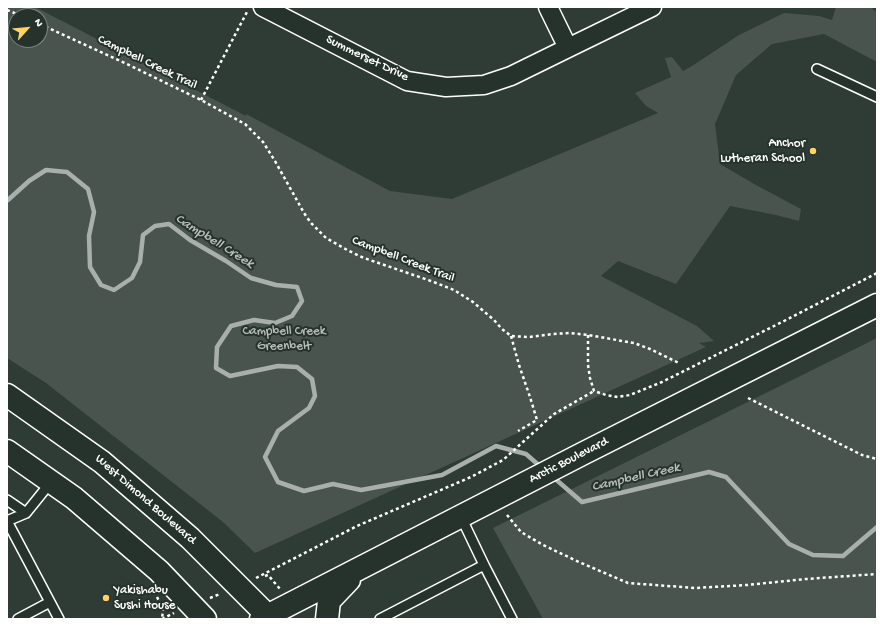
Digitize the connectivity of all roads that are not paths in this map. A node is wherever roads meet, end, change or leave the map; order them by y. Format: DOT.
graph roads {
  1 [pos="263,7"];
  2 [pos="548,7"];
  3 [pos="652,7"];
  4 [pos="568,48"];
  5 [pos="817,69"];
  6 [pos="877,97"];
  7 [pos="877,305"];
  8 [pos="7,395"];
  9 [pos="7,451"];
  10 [pos="51,482"];
  11 [pos="7,500"];
  12 [pos="26,513"];
  13 [pos="460,517"];
  14 [pos="7,521"];
  15 [pos="484,565"];
  16 [pos="358,570"];
  17 [pos="50,602"];
  18 [pos="199,612"];
  19 [pos="267,618"];
  20 [pos="18,619"];
  21 [pos="59,619"];
  22 [pos="327,619"];
  23 [pos="380,619"];
  24 [pos="512,619"];
  1 -- 4 [label="street, Summerset Drive"];
  2 -- 4 [label="street"];
  3 -- 4 [label="street, Summerset Drive"];
  5 -- 6 [label="lane"];
  7 -- 13 [label="main road, Arctic Boulevard"];
  8 -- 19 [label="main road, West Dimond Boulevard"];
  9 -- 10 [label="main road"];
  10 -- 12 [label="lane"];
  10 -- 18 [label="main road"];
  11 -- 12 [label="lane"];
  12 -- 14 [label="lane"];
  13 -- 15 [label="lane"];
  13 -- 16 [label="main road, Arctic Boulevard"];
  14 -- 17 [label="lane"];
  15 -- 23 [label="lane"];
  15 -- 24 [label="lane"];
  16 -- 19 [label="main road, Arctic Boulevard"];
  16 -- 22 [label="main road"];
  17 -- 20 [label="lane"];
  17 -- 21 [label="lane"];
}
